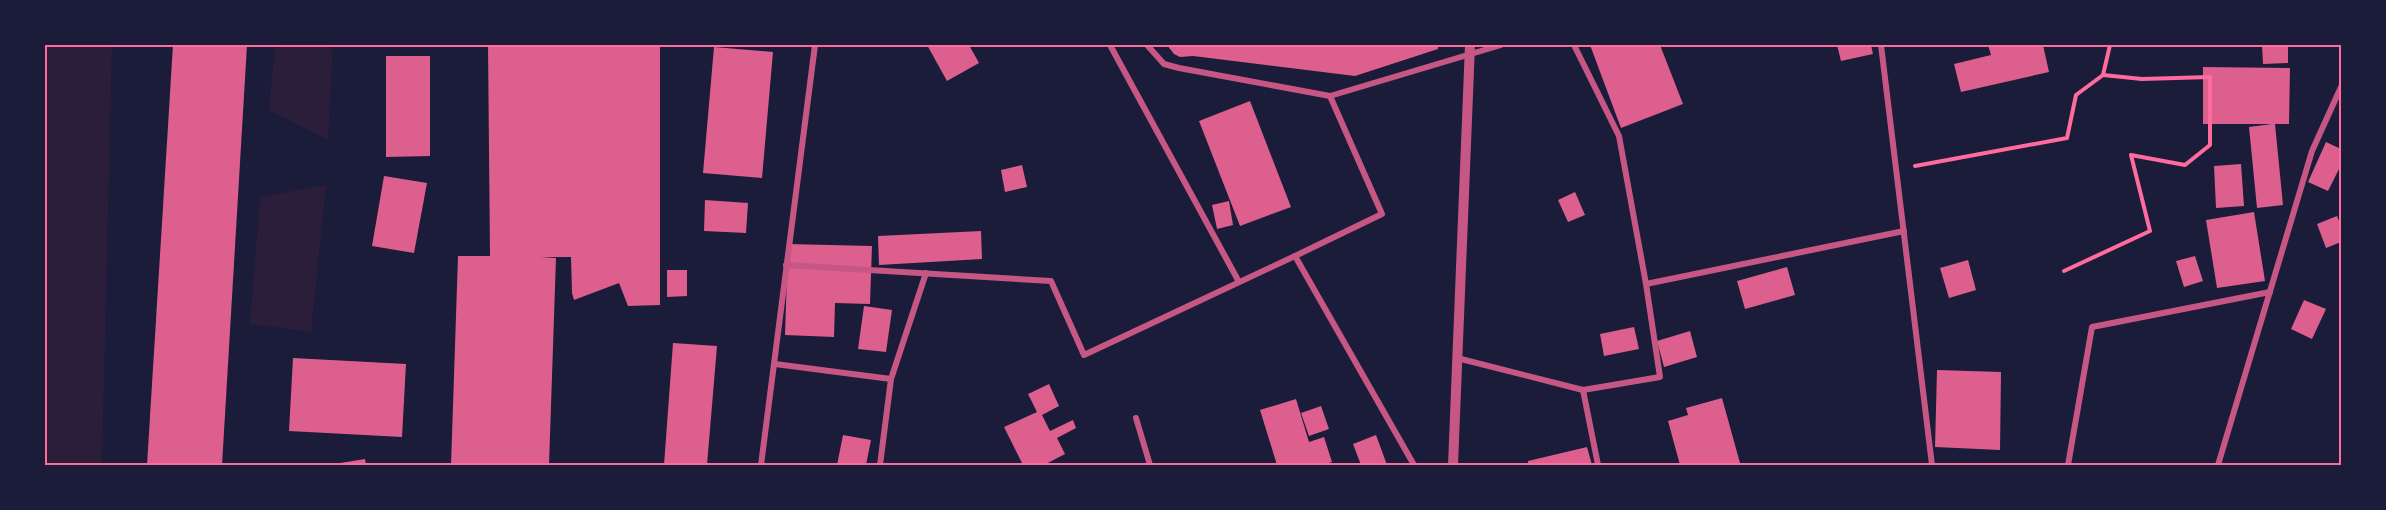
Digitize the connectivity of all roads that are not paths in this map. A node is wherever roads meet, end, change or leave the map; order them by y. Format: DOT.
graph roads {
  1 [pos="815,45"];
  2 [pos="1110,45"];
  3 [pos="1147,45"];
  4 [pos="1502,45"];
  5 [pos="1574,45"];
  6 [pos="1881,45"];
  7 [pos="1469,50"];
  8 [pos="2341,87"];
  9 [pos="1330,96"];
  10 [pos="1904,231"];
  11 [pos="1295,256"];
  12 [pos="786,265"];
  13 [pos="926,273"];
  14 [pos="1239,282"];
  15 [pos="1646,284"];
  16 [pos="2270,292"];
  17 [pos="1457,358"];
  18 [pos="775,364"];
  19 [pos="891,379"];
  20 [pos="1583,390"];
  21 [pos="1136,418"];
  22 [pos="761,465"];
  23 [pos="880,465"];
  24 [pos="1150,465"];
  25 [pos="1414,465"];
  26 [pos="1453,465"];
  27 [pos="1598,465"];
  28 [pos="1932,465"];
  29 [pos="2068,465"];
  30 [pos="2218,465"];
  1 -- 12 [label="street"];
  2 -- 14 [label="street"];
  3 -- 9 [label="street"];
  4 -- 7 [label="street"];
  5 -- 15 [label="street"];
  6 -- 10 [label="street"];
  7 -- 9 [label="street"];
  7 -- 17 [label="street"];
  8 -- 16 [label="street"];
  9 -- 11 [label="street"];
  10 -- 15 [label="street"];
  10 -- 28 [label="street"];
  11 -- 14 [label="street"];
  11 -- 25 [label="street"];
  12 -- 13 [label="street"];
  12 -- 18 [label="street"];
  13 -- 14 [label="street"];
  13 -- 19 [label="street"];
  15 -- 20 [label="street"];
  16 -- 29 [label="street"];
  16 -- 30 [label="street"];
  17 -- 20 [label="street"];
  17 -- 26 [label="street"];
  18 -- 19 [label="street"];
  18 -- 22 [label="street"];
  19 -- 23 [label="street"];
  20 -- 27 [label="street"];
  21 -- 24 [label="street"];
}
